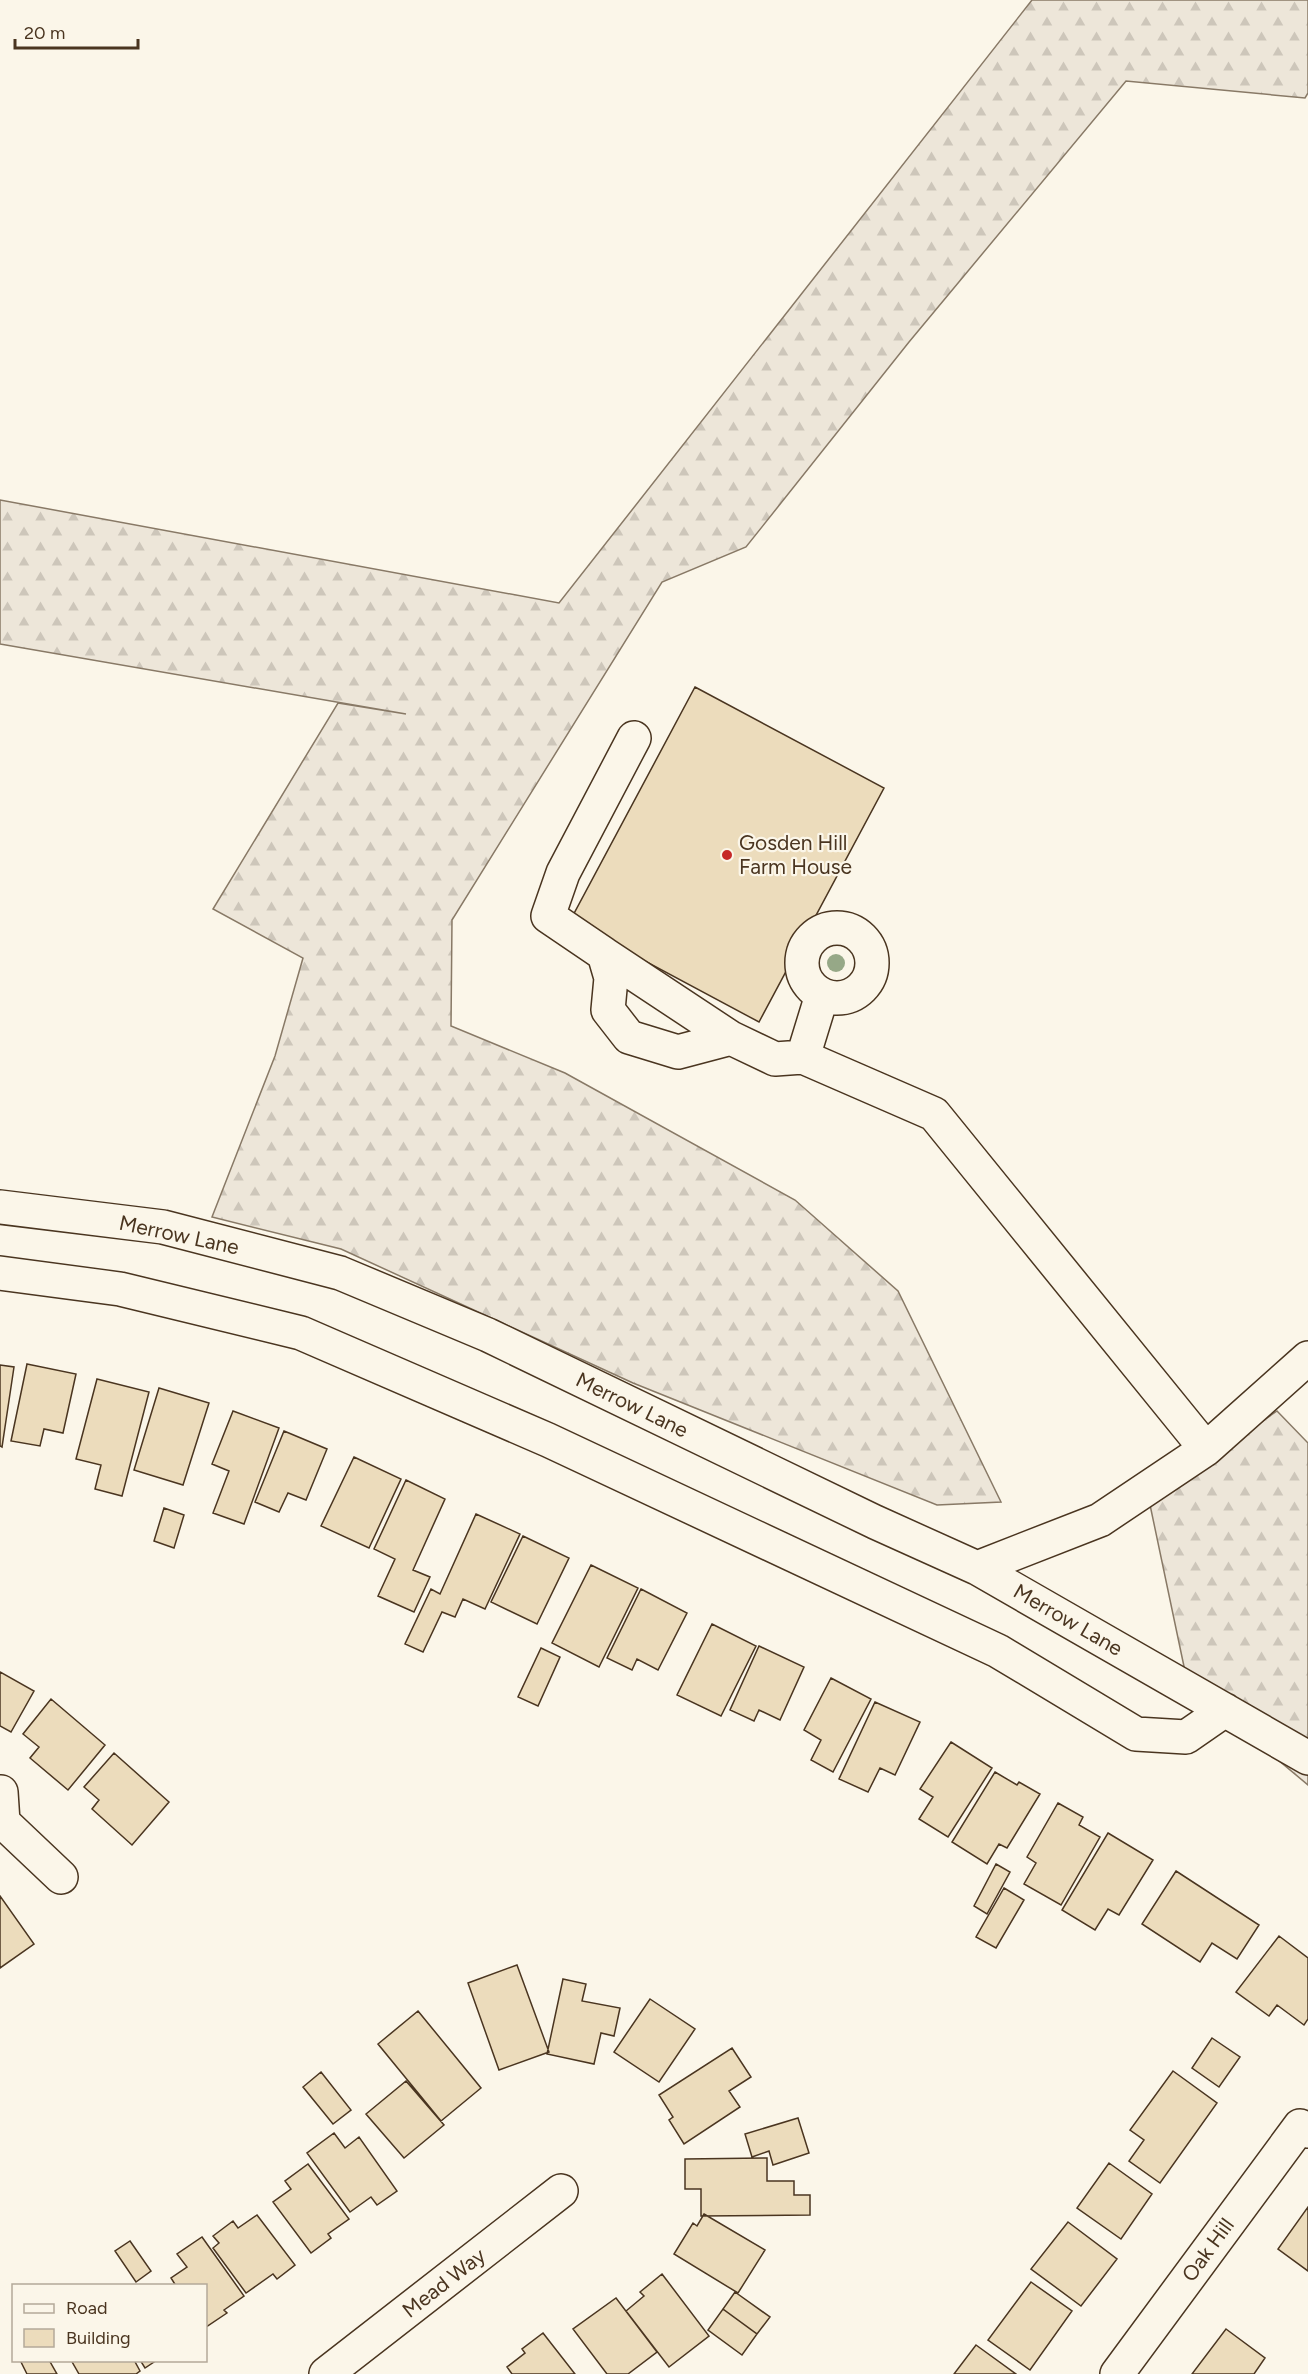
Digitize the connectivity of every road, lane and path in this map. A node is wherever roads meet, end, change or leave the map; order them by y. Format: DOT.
graph roads {
  1 [pos="634,738"];
  2 [pos="604,954"];
  3 [pos="822,995"];
  4 [pos="731,1038"];
  5 [pos="803,1057"];
  6 [pos="0,1207"];
  7 [pos="0,1273"];
  8 [pos="1308,1358"];
  9 [pos="1206,1449"];
  10 [pos="977,1568"];
  11 [pos="1225,1710"];
  12 [pos="1308,1758"];
  13 [pos="1,1792"];
  14 [pos="33,1849"];
  15 [pos="0,1850"];
  16 [pos="62,1877"];
  17 [pos="1304,2128"];
  18 [pos="561,2190"];
  19 [pos="326,2374"];
  20 [pos="1117,2374"];
  1 -- 2 [label="street"];
  2 -- 4 [label="street"];
  2 -- 4 [label="street"];
  3 -- 5 [label="street"];
  4 -- 5 [label="street"];
  5 -- 9 [label="street"];
  6 -- 10 [label="street, Merrow Lane"];
  7 -- 11 [label="street"];
  8 -- 9 [label="street"];
  9 -- 10 [label="street"];
  10 -- 11 [label="street, Merrow Lane"];
  11 -- 12 [label="street, Merrow Lane"];
  13 -- 14 [label="street"];
  14 -- 15 [label="street"];
  14 -- 16 [label="street"];
  17 -- 20 [label="street, Oak Hill"];
  18 -- 19 [label="street, Mead Way"];
}
